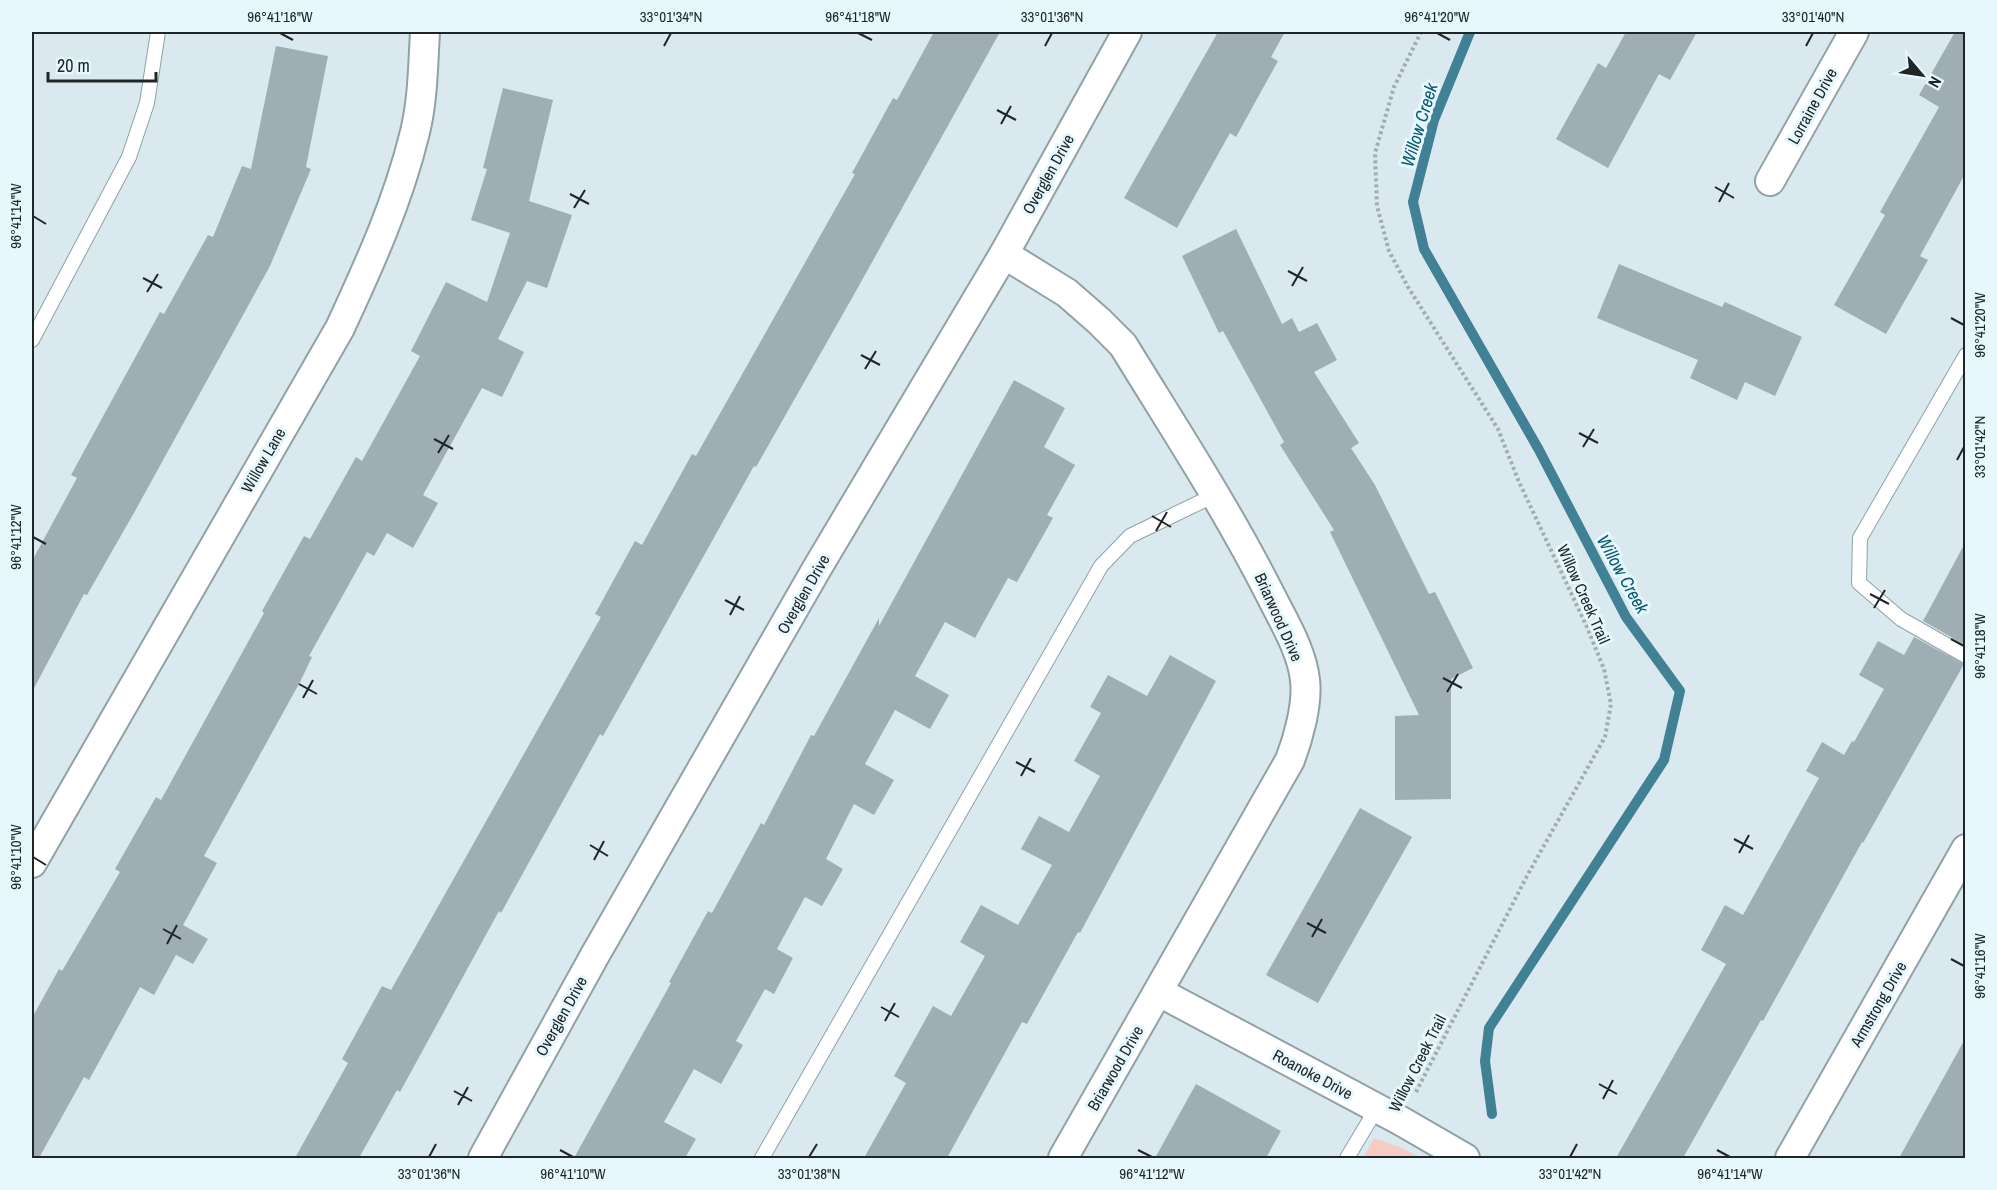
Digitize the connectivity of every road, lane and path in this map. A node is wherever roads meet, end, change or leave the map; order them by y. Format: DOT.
graph roads {
  1 [pos="158,32"];
  2 [pos="424,32"];
  3 [pos="1127,32"];
  4 [pos="1421,32"];
  5 [pos="1854,32"];
  6 [pos="1770,181"];
  7 [pos="1004,254"];
  8 [pos="32,340"];
  9 [pos="1965,355"];
  10 [pos="1215,495"];
  11 [pos="1965,656"];
  12 [pos="1965,849"];
  13 [pos="32,863"];
  14 [pos="1159,992"];
  15 [pos="1389,1114"];
  16 [pos="483,1158"];
  17 [pos="762,1158"];
  18 [pos="1063,1158"];
  19 [pos="1347,1158"];
  20 [pos="1465,1158"];
  21 [pos="1790,1158"];
  1 -- 8 [label="lane"];
  2 -- 13 [label="street, Willow Lane"];
  3 -- 7 [label="street, Overglen Drive"];
  4 -- 15 [label="path, Willow Creek Trail"];
  5 -- 6 [label="street, Lorraine Drive"];
  7 -- 10 [label="street, Briarwood Drive"];
  7 -- 16 [label="street, Overglen Drive"];
  9 -- 11 [label="lane"];
  10 -- 14 [label="street, Briarwood Drive"];
  10 -- 17 [label="lane"];
  12 -- 21 [label="street, Armstrong Drive"];
  14 -- 15 [label="street, Roanoke Drive"];
  14 -- 18 [label="street, Briarwood Drive"];
  15 -- 19 [label="lane"];
  15 -- 20 [label="street, Roanoke Drive"];
}
